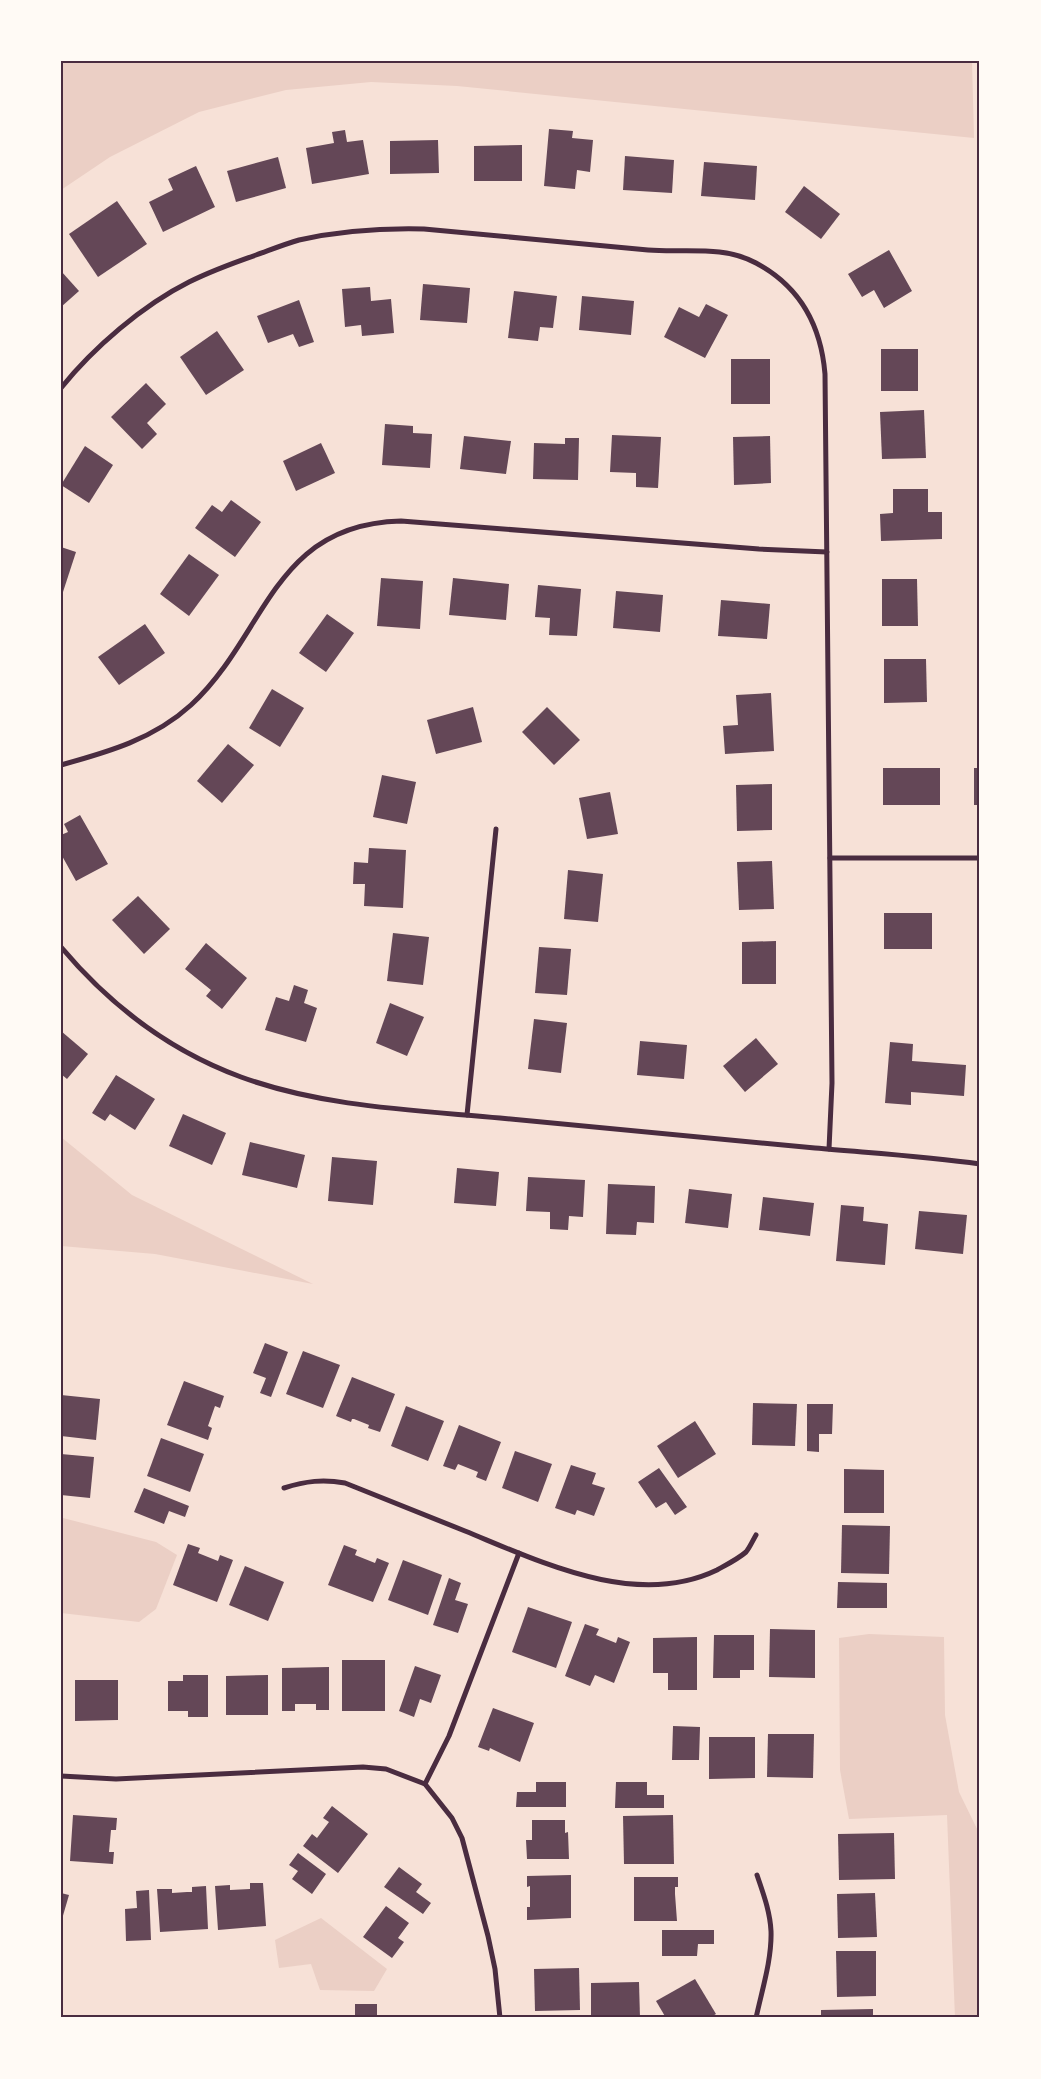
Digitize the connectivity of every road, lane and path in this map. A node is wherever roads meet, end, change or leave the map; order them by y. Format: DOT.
graph roads {
  1 [pos="61,388"];
  2 [pos="827,552"];
  3 [pos="61,765"];
  4 [pos="496,829"];
  5 [pos="830,858"];
  6 [pos="980,858"];
  7 [pos="61,947"];
  8 [pos="467,1115"];
  9 [pos="829,1149"];
  10 [pos="980,1164"];
  11 [pos="284,1488"];
  12 [pos="756,1535"];
  13 [pos="519,1553"];
  14 [pos="61,1776"];
  15 [pos="425,1784"];
  16 [pos="757,1875"];
  17 [pos="500,2018"];
  18 [pos="756,2018"];
  1 -- 2 [label="street"];
  2 -- 3 [label="street"];
  2 -- 5 [label="street"];
  4 -- 8 [label="street"];
  5 -- 6 [label="street"];
  5 -- 9 [label="street"];
  7 -- 8 [label="street"];
  8 -- 9 [label="street"];
  9 -- 10 [label="street"];
  11 -- 13 [label="street"];
  12 -- 13 [label="street"];
  13 -- 15 [label="street"];
  14 -- 15 [label="street"];
  15 -- 17 [label="street"];
  16 -- 18 [label="street"];
}
